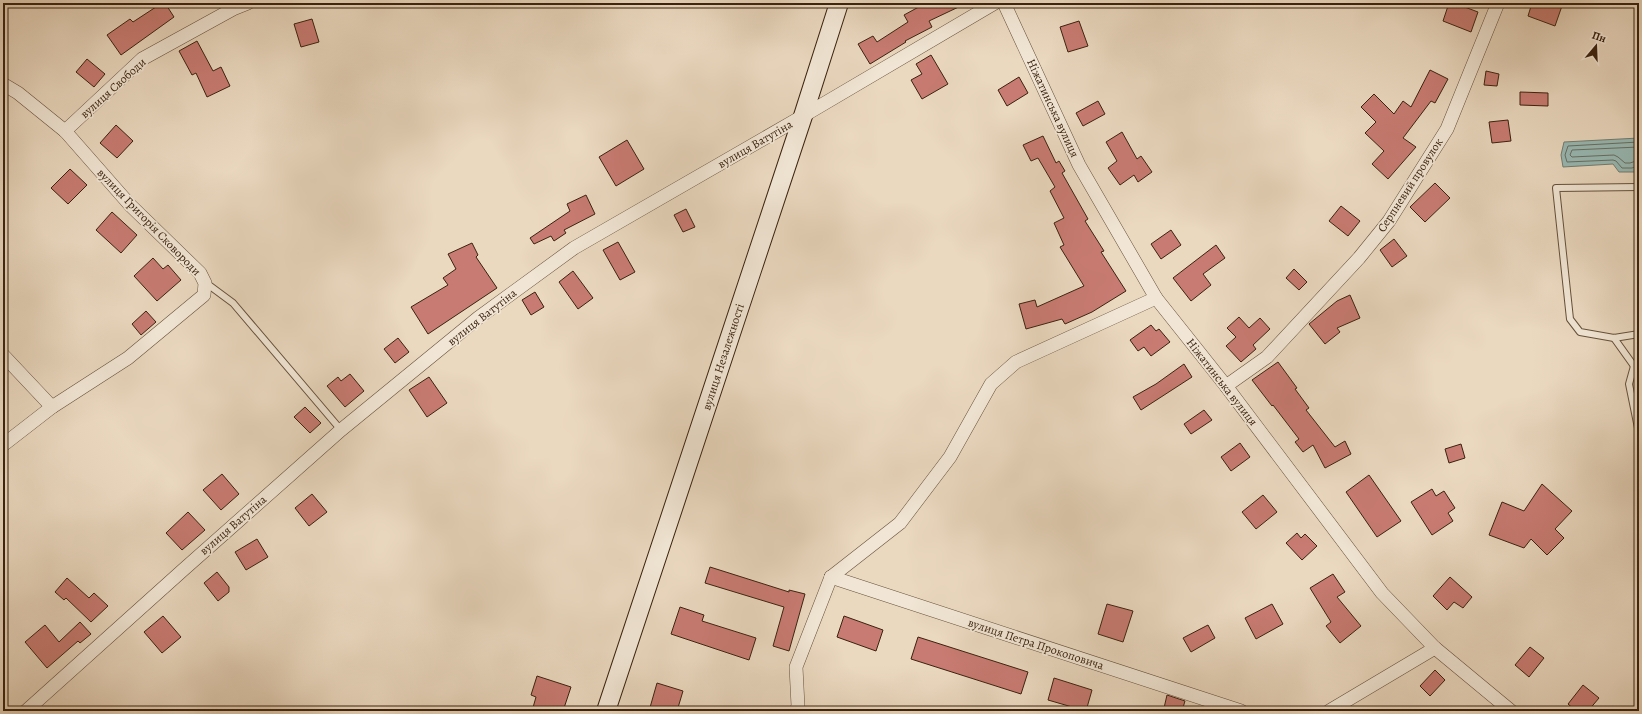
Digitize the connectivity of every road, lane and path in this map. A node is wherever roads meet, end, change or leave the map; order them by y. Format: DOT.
graph roads {
  1 [pos="248,3"];
  2 [pos="839,3"];
  3 [pos="995,3"];
  4 [pos="1004,3"];
  5 [pos="1498,3"];
  6 [pos="3,84"];
  7 [pos="804,116"];
  8 [pos="65,131"];
  9 [pos="1639,187"];
  10 [pos="206,283"];
  11 [pos="1156,298"];
  12 [pos="1639,334"];
  13 [pos="1614,338"];
  14 [pos="3,355"];
  15 [pos="1637,366"];
  16 [pos="1226,386"];
  17 [pos="52,407"];
  18 [pos="341,430"];
  19 [pos="1639,433"];
  20 [pos="3,445"];
  21 [pos="831,577"];
  22 [pos="1435,648"];
  23 [pos="26,711"];
  24 [pos="606,711"];
  25 [pos="796,711"];
  26 [pos="1241,711"];
  27 [pos="1329,711"];
  28 [pos="1511,711"];
  1 -- 8 [label="street, вулиця Свободи"];
  2 -- 7 [label="street, вулиця Незалежності"];
  3 -- 7 [label="street, вулиця Ватутіна"];
  4 -- 11 [label="street, Ніжатинська вулиця"];
  5 -- 16 [label="street, Серпневий провулок"];
  6 -- 8 [label="street, вулиця Григорія Сковороди"];
  7 -- 18 [label="street, вулиця Ватутіна"];
  7 -- 24 [label="street, вулиця Незалежності"];
  8 -- 10 [label="street, вулиця Григорія Сковороди"];
  9 -- 13 [label="lane"];
  10 -- 17 [label="street, вулиця Григорія Сковороди"];
  10 -- 18 [label="lane"];
  11 -- 16 [label="street, Ніжатинська вулиця"];
  11 -- 21 [label="street"];
  12 -- 13 [label="lane"];
  13 -- 15 [label="lane"];
  14 -- 17 [label="street"];
  15 -- 19 [label="lane"];
  16 -- 22 [label="street, Ніжатинська вулиця"];
  17 -- 20 [label="street, вулиця Григорія Сковороди"];
  18 -- 23 [label="street, вулиця Ватутіна"];
  21 -- 25 [label="street"];
  21 -- 26 [label="street, вулиця Петра Прокоповича"];
  22 -- 27 [label="street"];
  22 -- 28 [label="street, Ніжатинська вулиця"];
}
